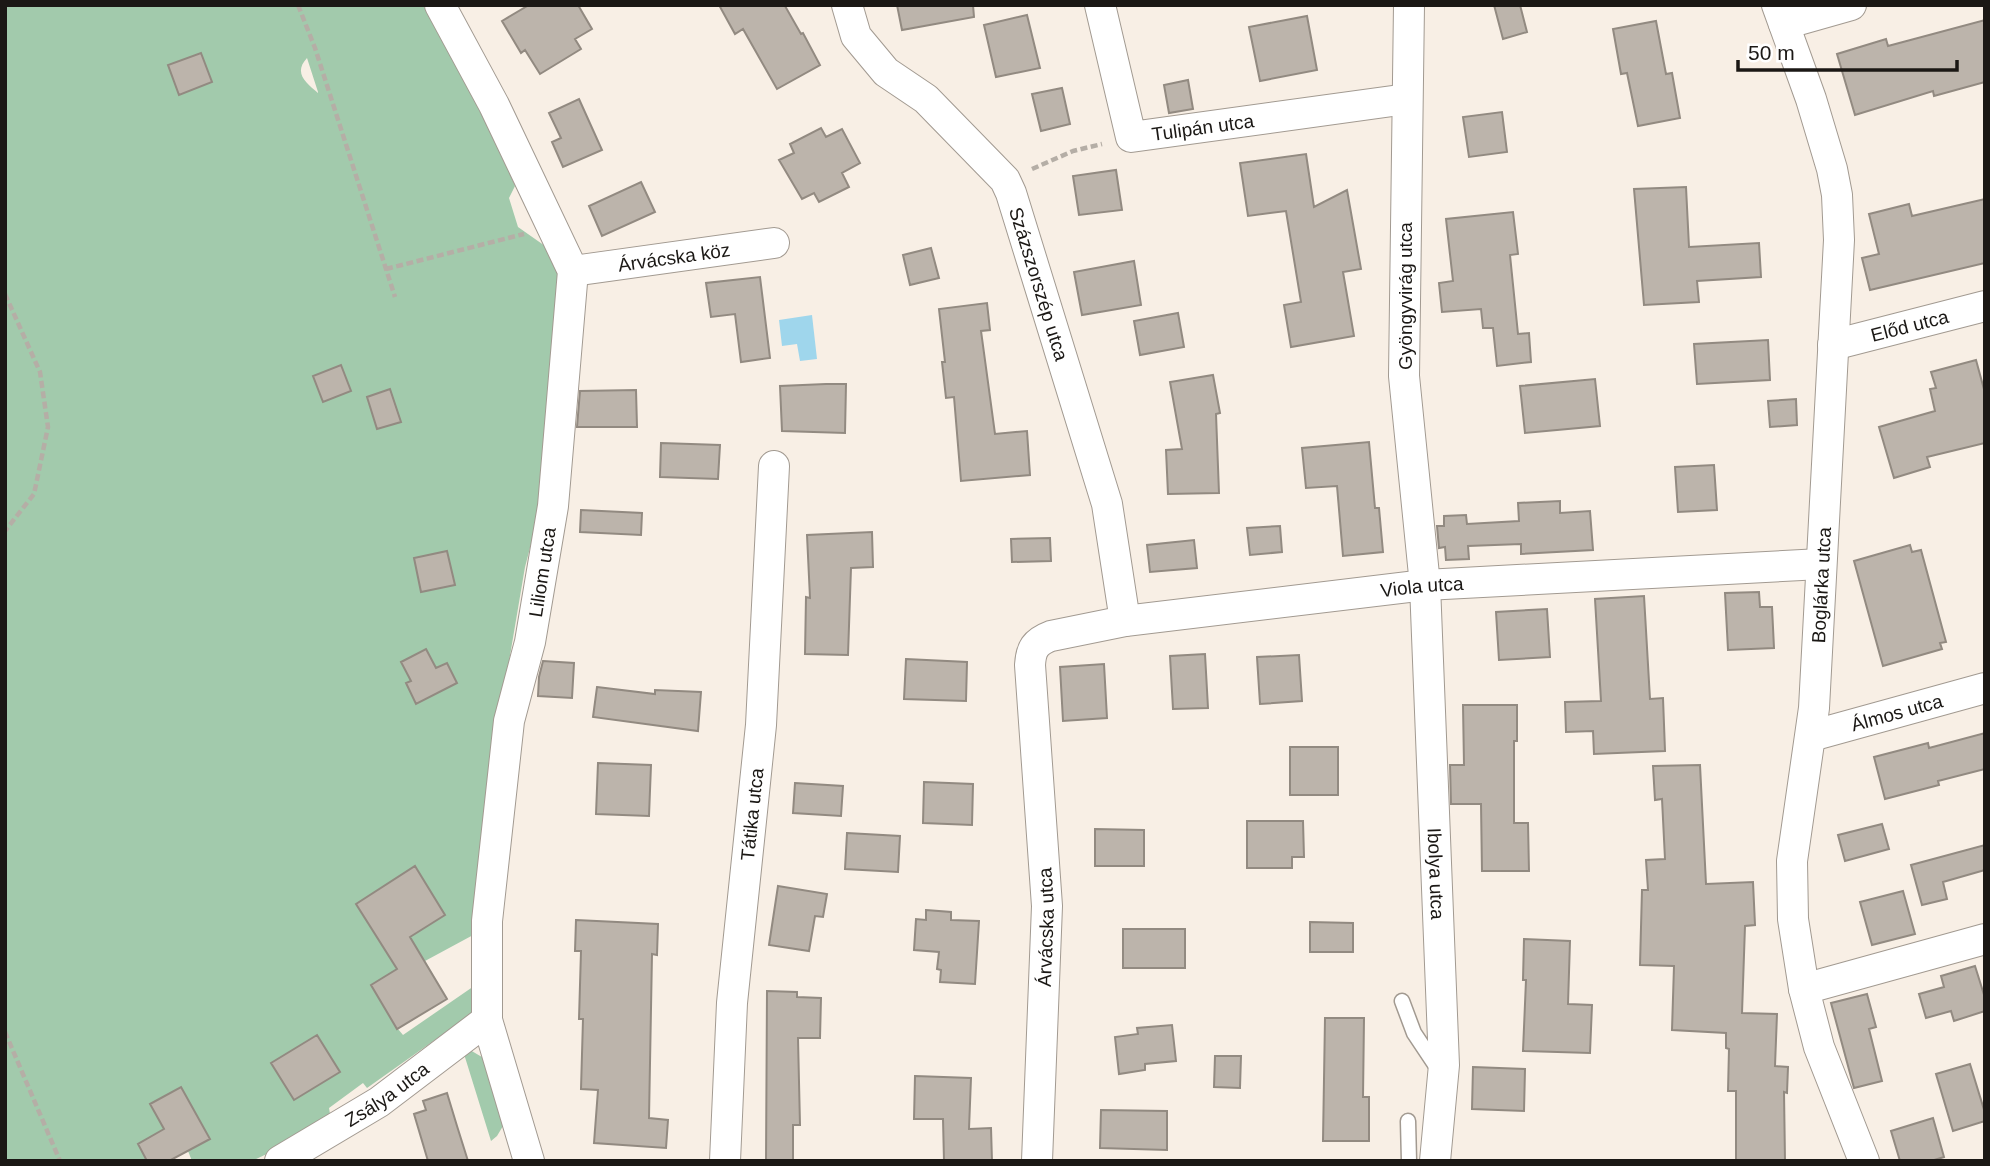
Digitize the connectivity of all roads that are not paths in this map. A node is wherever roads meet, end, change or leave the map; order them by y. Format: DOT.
graph roads {
  1 [pos="440,5"];
  2 [pos="847,5"];
  3 [pos="1100,5"];
  4 [pos="1409,5"];
  5 [pos="1851,5"];
  6 [pos="1781,15"];
  7 [pos="1407,99"];
  8 [pos="774,243"];
  9 [pos="573,271"];
  10 [pos="1985,306"];
  11 [pos="1833,345"];
  12 [pos="774,466"];
  13 [pos="1821,564"];
  14 [pos="1425,585"];
  15 [pos="1125,621"];
  16 [pos="1031,652"];
  17 [pos="1985,688"];
  18 [pos="1811,736"];
  19 [pos="1985,939"];
  20 [pos="1804,989"];
  21 [pos="1402,1001"];
  22 [pos="487,1020"];
  23 [pos="1443,1076"];
  24 [pos="1408,1121"];
  25 [pos="280,1161"];
  26 [pos="529,1161"];
  27 [pos="725,1161"];
  28 [pos="1037,1161"];
  29 [pos="1409,1161"];
  30 [pos="1434,1161"];
  31 [pos="1864,1161"];
  1 -- 9 [label="street"];
  2 -- 15 [label="street, Százszorszép utca"];
  3 -- 7 [label="street, Tulipán utca"];
  4 -- 7 [label="street, Gyöngyvirág utca"];
  5 -- 6 [label="street"];
  6 -- 11 [label="street, Boglárka utca"];
  7 -- 14 [label="street, Gyöngyvirág utca"];
  8 -- 9 [label="street, Árvácska köz"];
  9 -- 22 [label="street, Liliom utca"];
  10 -- 11 [label="street, Előd utca"];
  11 -- 13 [label="street, Boglárka utca"];
  12 -- 27 [label="street, Tátika utca"];
  13 -- 14 [label="street, Viola utca"];
  13 -- 18 [label="street, Boglárka utca"];
  14 -- 15 [label="street, Viola utca"];
  14 -- 23 [label="street, Ibolya utca"];
  15 -- 16 [label="street, Viola utca"];
  16 -- 28 [label="street, Árvácska utca"];
  17 -- 18 [label="street, Álmos utca"];
  18 -- 20 [label="street, Boglárka utca"];
  19 -- 20 [label="street"];
  20 -- 31 [label="street, Boglárka utca"];
  21 -- 23 [label="lane"];
  22 -- 25 [label="street, Zsálya utca"];
  22 -- 26 [label="street, Liliom utca"];
  23 -- 30 [label="street, Ibolya utca"];
  24 -- 29 [label="lane"];
}
